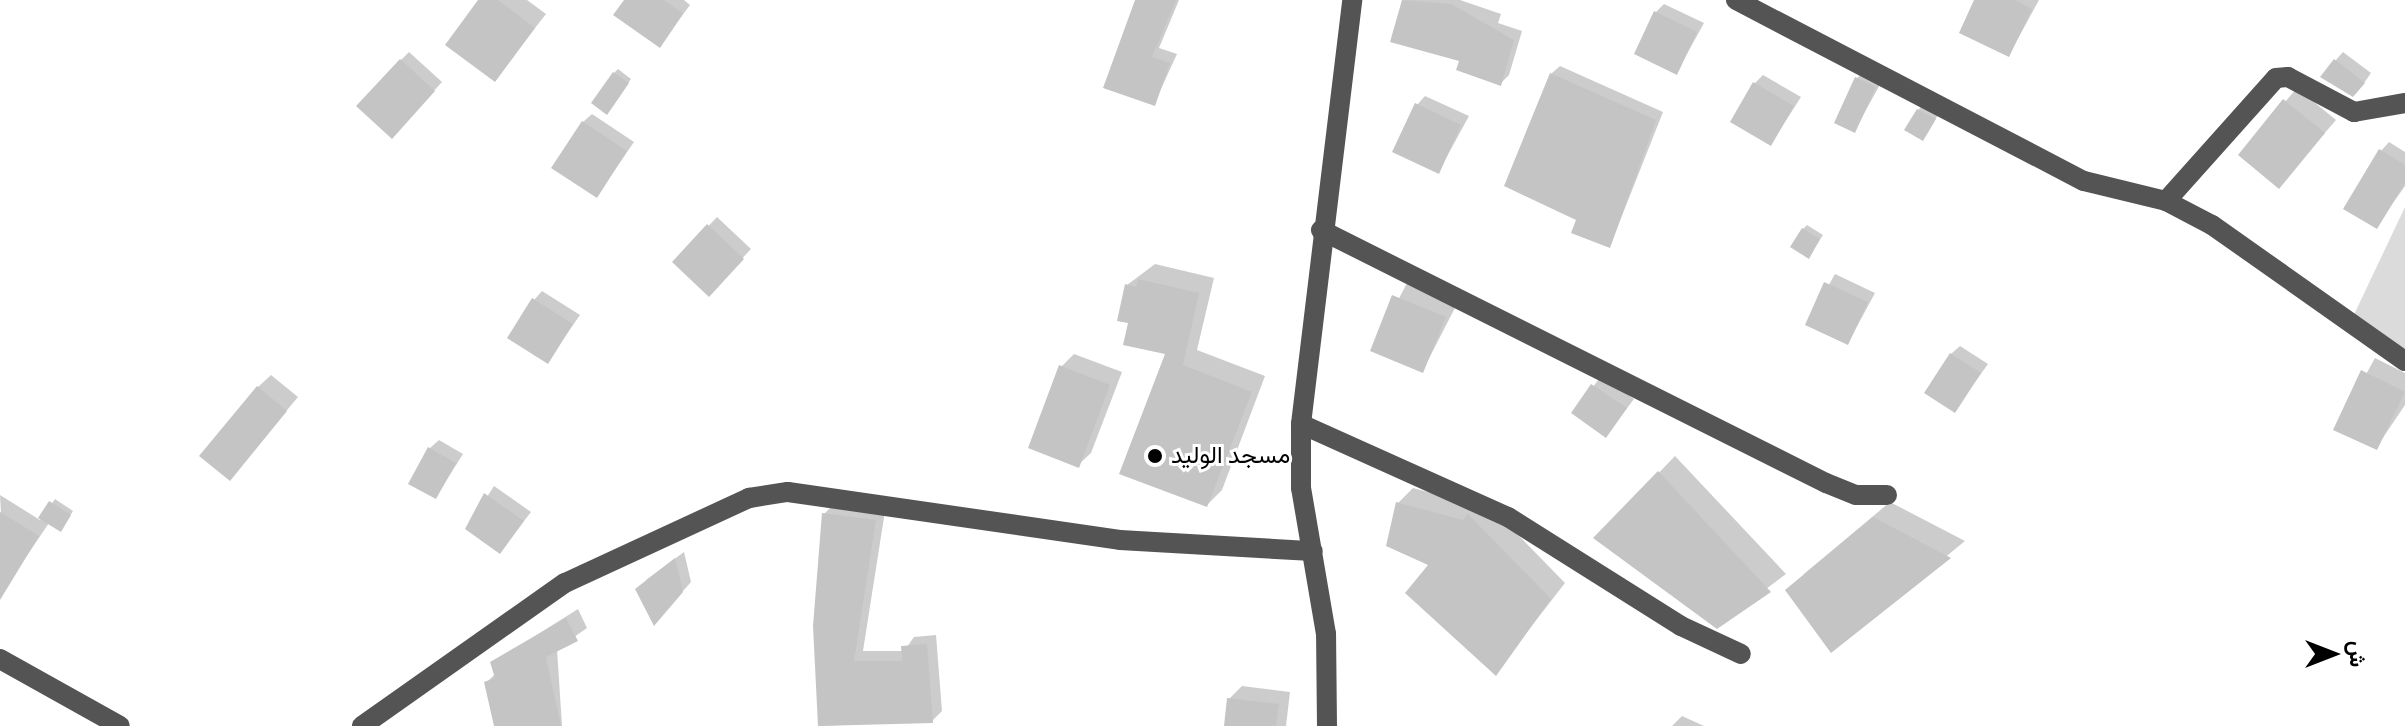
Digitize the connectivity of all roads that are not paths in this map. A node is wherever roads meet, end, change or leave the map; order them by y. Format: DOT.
graph roads {
  1 [pos="1352,0"];
  2 [pos="1736,0"];
  3 [pos="2405,103"];
  4 [pos="2166,201"];
  5 [pos="1321,230"];
  6 [pos="2405,361"];
  7 [pos="1301,424"];
  8 [pos="1887,495"];
  9 [pos="1313,551"];
  10 [pos="1741,654"];
  11 [pos="0,659"];
  12 [pos="120,726"];
  13 [pos="362,726"];
  14 [pos="1327,726"];
  1 -- 5 [label="street"];
  2 -- 4 [label="street"];
  3 -- 4 [label="street"];
  4 -- 6 [label="street"];
  5 -- 7 [label="street"];
  5 -- 8 [label="street"];
  7 -- 9 [label="street"];
  7 -- 10 [label="street"];
  9 -- 13 [label="street"];
  9 -- 14 [label="street"];
  11 -- 12 [label="street"];
}
